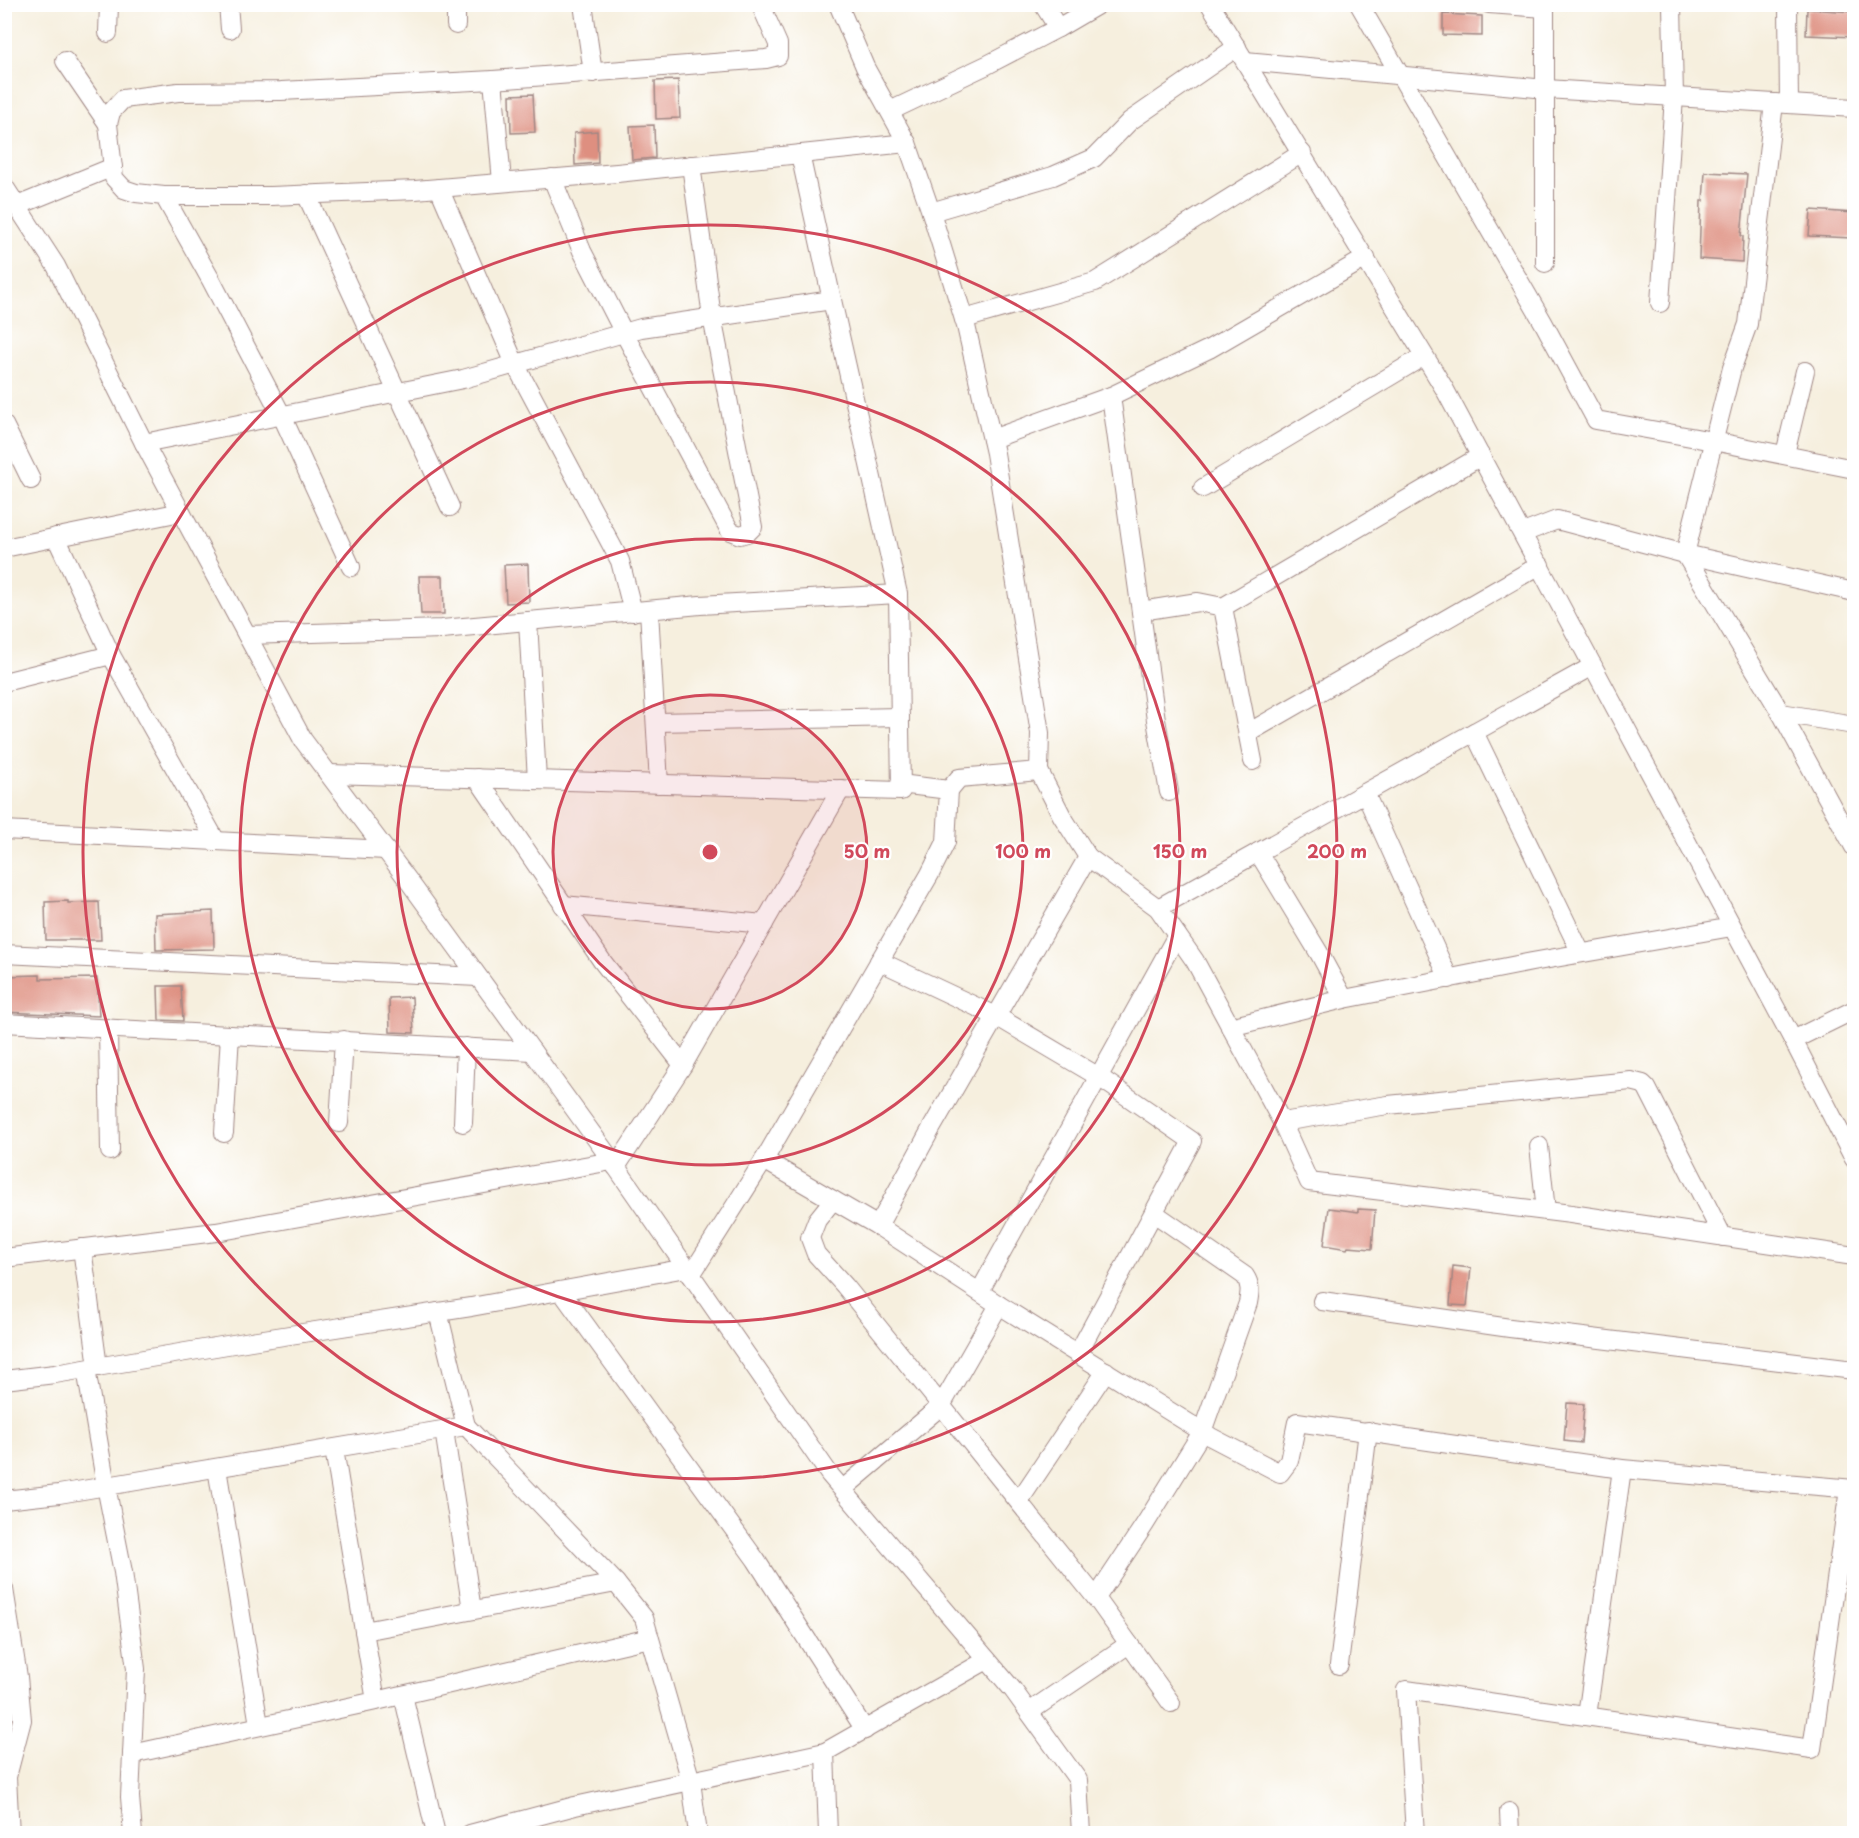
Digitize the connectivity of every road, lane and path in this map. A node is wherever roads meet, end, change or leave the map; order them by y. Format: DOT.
graph roads {
  1 [pos="109,4"];
  2 [pos="228,4"];
  3 [pos="456,4"];
  4 [pos="584,4"];
  5 [pos="838,4"];
  6 [pos="1043,4"];
  7 [pos="1099,4"];
  8 [pos="1210,4"];
  9 [pos="1489,4"];
  10 [pos="1672,4"];
  11 [pos="1788,4"];
  12 [pos="1362,5"];
  13 [pos="1545,6"];
  14 [pos="762,8"];
  15 [pos="456,25"];
  16 [pos="1058,28"];
  17 [pos="230,29"];
  18 [pos="108,33"];
  19 [pos="1241,54"];
  20 [pos="65,61"];
  21 [pos="593,73"];
  22 [pos="1399,75"];
  23 [pos="493,80"];
  24 [pos="1546,89"];
  25 [pos="1674,97"];
  26 [pos="1782,103"];
  27 [pos="1854,108"];
  28 [pos="890,111"];
  29 [pos="108,124"];
  30 [pos="907,142"];
  31 [pos="1302,153"];
  32 [pos="800,154"];
  33 [pos="691,165"];
  34 [pos="113,167"];
  35 [pos="552,178"];
  36 [pos="502,182"];
  37 [pos="4,186"];
  38 [pos="439,188"];
  39 [pos="306,194"];
  40 [pos="164,196"];
  41 [pos="17,206"];
  42 [pos="932,212"];
  43 [pos="1366,258"];
  44 [pos="1545,263"];
  45 [pos="832,300"];
  46 [pos="1660,303"];
  47 [pos="712,317"];
  48 [pos="964,319"];
  49 [pos="624,333"];
  50 [pos="1424,356"];
  51 [pos="515,364"];
  52 [pos="1805,371"];
  53 [pos="396,393"];
  54 [pos="1111,396"];
  55 [pos="282,416"];
  56 [pos="5,428"];
  57 [pos="992,439"];
  58 [pos="1713,441"];
  59 [pos="144,443"];
  60 [pos="1785,454"];
  61 [pos="1481,456"];
  62 [pos="1854,469"];
  63 [pos="31,480"];
  64 [pos="1203,488"];
  65 [pos="450,507"];
  66 [pos="181,512"];
  67 [pos="1523,533"];
  68 [pos="56,537"];
  69 [pos="4,548"];
  70 [pos="1685,554"];
  71 [pos="1540,565"];
  72 [pos="351,567"];
  73 [pos="1854,592"];
  74 [pos="898,594"];
  75 [pos="1223,607"];
  76 [pos="1141,610"];
  77 [pos="641,611"];
  78 [pos="528,621"];
  79 [pos="247,635"];
  80 [pos="111,655"];
  81 [pos="1593,666"];
  82 [pos="4,681"];
  83 [pos="1781,713"];
  84 [pos="900,717"];
  85 [pos="656,722"];
  86 [pos="1854,725"];
  87 [pos="1474,732"];
  88 [pos="1248,733"];
  89 [pos="1253,761"];
  90 [pos="1039,771"];
  91 [pos="329,774"];
  92 [pos="477,778"];
  93 [pos="537,780"];
  94 [pos="659,784"];
  95 [pos="900,784"];
  96 [pos="841,789"];
  97 [pos="949,790"];
  98 [pos="1169,792"];
  99 [pos="1365,793"];
  100 [pos="4,830"];
  101 [pos="216,841"];
  102 [pos="1854,847"];
  103 [pos="386,850"];
  104 [pos="1258,852"];
  105 [pos="1088,857"];
  106 [pos="563,905"];
  107 [pos="1158,908"];
  108 [pos="764,924"];
  109 [pos="1732,927"];
  110 [pos="1177,935"];
  111 [pos="1581,953"];
  112 [pos="4,954"];
  113 [pos="879,962"];
  114 [pos="478,977"];
  115 [pos="1449,979"];
  116 [pos="1344,999"];
  117 [pos="1854,1010"];
  118 [pos="996,1016"];
  119 [pos="4,1023"];
  120 [pos="1230,1027"];
  121 [pos="108,1028"];
  122 [pos="230,1035"];
  123 [pos="344,1040"];
  124 [pos="1794,1040"];
  125 [pos="466,1047"];
  126 [pos="532,1051"];
  127 [pos="683,1065"];
  128 [pos="1099,1077"];
  129 [pos="1282,1122"];
  130 [pos="339,1123"];
  131 [pos="463,1123"];
  132 [pos="224,1132"];
  133 [pos="1539,1146"];
  134 [pos="110,1151"];
  135 [pos="1854,1159"];
  136 [pos="764,1160"];
  137 [pos="614,1164"];
  138 [pos="833,1200"];
  139 [pos="1546,1211"];
  140 [pos="1154,1213"];
  141 [pos="878,1226"];
  142 [pos="1724,1237"];
  143 [pos="82,1248"];
  144 [pos="1854,1256"];
  145 [pos="4,1258"];
  146 [pos="689,1271"];
  147 [pos="561,1291"];
  148 [pos="980,1292"];
  149 [pos="1322,1301"];
  150 [pos="999,1305"];
  151 [pos="438,1312"];
  152 [pos="1078,1353"];
  153 [pos="92,1368"];
  154 [pos="1854,1370"];
  155 [pos="1106,1371"];
  156 [pos="4,1380"];
  157 [pos="941,1406"];
  158 [pos="466,1426"];
  159 [pos="444,1430"];
  160 [pos="1368,1431"];
  161 [pos="1202,1432"];
  162 [pos="334,1449"];
  163 [pos="218,1468"];
  164 [pos="1622,1469"];
  165 [pos="106,1486"];
  166 [pos="843,1489"];
  167 [pos="1852,1489"];
  168 [pos="4,1500"];
  169 [pos="1018,1501"];
  170 [pos="616,1583"];
  171 [pos="4,1588"];
  172 [pos="1096,1598"];
  173 [pos="472,1610"];
  174 [pos="364,1631"];
  175 [pos="650,1638"];
  176 [pos="1129,1644"];
  177 [pos="987,1660"];
  178 [pos="1338,1665"];
  179 [pos="403,1695"];
  180 [pos="376,1701"];
  181 [pos="1171,1703"];
  182 [pos="1029,1712"];
  183 [pos="1587,1716"];
  184 [pos="259,1725"];
  185 [pos="865,1730"];
  186 [pos="825,1752"];
  187 [pos="132,1754"];
  188 [pos="691,1781"];
  189 [pos="1509,1812"];
  190 [pos="10,1833"];
  191 [pos="133,1833"];
  192 [pos="436,1833"];
  193 [pos="470,1833"];
  194 [pos="698,1833"];
  195 [pos="828,1833"];
  196 [pos="1081,1833"];
  197 [pos="1415,1833"];
  198 [pos="1510,1833"];
  1 -- 18 [label="street"];
  2 -- 17 [label="street"];
  3 -- 15 [label="street"];
  4 -- 21 [label="street"];
  5 -- 28 [label="street"];
  6 -- 16 [label="street"];
  7 -- 16 [label="street"];
  8 -- 19 [label="street"];
  9 -- 13 [label="street"];
  10 -- 25 [label="street"];
  11 -- 26 [label="street"];
  12 -- 22 [label="street"];
  13 -- 24 [label="street"];
  14 -- 21 [label="street"];
  16 -- 28 [label="street"];
  19 -- 22 [label="street"];
  19 -- 31 [label="street"];
  19 -- 42 [label="street"];
  20 -- 29 [label="street"];
  21 -- 23 [label="street"];
  22 -- 24 [label="street"];
  22 -- 58 [label="street"];
  23 -- 29 [label="street"];
  23 -- 36 [label="street"];
  24 -- 25 [label="street"];
  24 -- 44 [label="street"];
  25 -- 26 [label="street"];
  25 -- 46 [label="street"];
  26 -- 27 [label="street"];
  26 -- 58 [label="street"];
  28 -- 30 [label="street"];
  29 -- 34 [label="street"];
  30 -- 32 [label="street"];
  30 -- 42 [label="street"];
  31 -- 43 [label="street"];
  31 -- 48 [label="street"];
  32 -- 33 [label="street"];
  32 -- 45 [label="street"];
  33 -- 35 [label="street"];
  33 -- 47 [label="street"];
  34 -- 40 [label="street"];
  34 -- 41 [label="street"];
  35 -- 36 [label="street"];
  35 -- 49 [label="street"];
  36 -- 38 [label="street"];
  37 -- 41 [label="street"];
  38 -- 39 [label="street"];
  38 -- 51 [label="street"];
  39 -- 40 [label="street"];
  39 -- 53 [label="street"];
  40 -- 55 [label="street"];
  41 -- 59 [label="street"];
  42 -- 48 [label="street"];
  43 -- 50 [label="street"];
  43 -- 54 [label="street"];
  45 -- 47 [label="street"];
  45 -- 74 [label="street"];
  47 -- 49 [label="street"];
  47 -- 49 [label="street"];
  48 -- 57 [label="street"];
  49 -- 51 [label="street"];
  50 -- 61 [label="street"];
  50 -- 64 [label="street"];
  51 -- 53 [label="street"];
  51 -- 77 [label="street"];
  52 -- 60 [label="street"];
  53 -- 55 [label="street"];
  53 -- 65 [label="street"];
  54 -- 57 [label="street"];
  54 -- 76 [label="street"];
  55 -- 59 [label="street"];
  55 -- 72 [label="street"];
  56 -- 63 [label="street"];
  57 -- 90 [label="street"];
  58 -- 60 [label="street"];
  58 -- 70 [label="street"];
  59 -- 66 [label="street"];
  60 -- 62 [label="street"];
  61 -- 67 [label="street"];
  61 -- 75 [label="street"];
  66 -- 68 [label="street"];
  66 -- 79 [label="street"];
  67 -- 70 [label="street"];
  67 -- 71 [label="street"];
  68 -- 69 [label="street"];
  68 -- 80 [label="street"];
  70 -- 73 [label="street"];
  70 -- 83 [label="street"];
  71 -- 81 [label="street"];
  71 -- 88 [label="street"];
  74 -- 77 [label="street"];
  74 -- 84 [label="street"];
  75 -- 76 [label="street"];
  75 -- 88 [label="street"];
  76 -- 98 [label="street"];
  77 -- 78 [label="street"];
  77 -- 85 [label="street"];
  78 -- 79 [label="street"];
  78 -- 93 [label="street"];
  79 -- 91 [label="street"];
  80 -- 82 [label="street"];
  80 -- 101 [label="street"];
  81 -- 87 [label="street"];
  81 -- 109 [label="street"];
  83 -- 86 [label="street"];
  83 -- 102 [label="street"];
  84 -- 85 [label="street"];
  84 -- 95 [label="street"];
  85 -- 94 [label="street"];
  87 -- 99 [label="street"];
  87 -- 111 [label="street"];
  88 -- 89 [label="street"];
  90 -- 97 [label="street"];
  90 -- 105 [label="street"];
  91 -- 92 [label="street"];
  91 -- 103 [label="street"];
  92 -- 93 [label="street"];
  92 -- 106 [label="street"];
  93 -- 94 [label="street"];
  94 -- 96 [label="street"];
  95 -- 96 [label="street"];
  95 -- 97 [label="street"];
  96 -- 108 [label="street"];
  97 -- 113 [label="street"];
  99 -- 104 [label="street"];
  99 -- 115 [label="street"];
  100 -- 101 [label="street"];
  101 -- 103 [label="street"];
  103 -- 114 [label="street"];
  104 -- 107 [label="street"];
  104 -- 116 [label="street"];
  105 -- 107 [label="street"];
  105 -- 118 [label="street"];
  106 -- 108 [label="street"];
  106 -- 127 [label="street"];
  107 -- 110 [label="street"];
  108 -- 127 [label="street"];
  109 -- 111 [label="street"];
  109 -- 124 [label="street"];
  110 -- 120 [label="street"];
  110 -- 128 [label="street"];
  111 -- 115 [label="street"];
  112 -- 114 [label="street"];
  113 -- 118 [label="street"];
  113 -- 136 [label="street"];
  114 -- 126 [label="street"];
  115 -- 116 [label="street"];
  116 -- 120 [label="street"];
  117 -- 124 [label="street"];
  118 -- 128 [label="street"];
  118 -- 141 [label="street"];
  119 -- 121 [label="street"];
  120 -- 129 [label="street"];
  121 -- 122 [label="street"];
  121 -- 134 [label="street"];
  122 -- 123 [label="street"];
  122 -- 132 [label="street"];
  123 -- 125 [label="street"];
  123 -- 130 [label="street"];
  124 -- 135 [label="street"];
  125 -- 126 [label="street"];
  125 -- 131 [label="street"];
  126 -- 137 [label="street"];
  127 -- 137 [label="street"];
  128 -- 140 [label="street"];
  128 -- 148 [label="street"];
  129 -- 139 [label="street"];
  129 -- 142 [label="street"];
  133 -- 139 [label="street"];
  136 -- 138 [label="street"];
  136 -- 146 [label="street"];
  137 -- 143 [label="street"];
  137 -- 146 [label="street"];
  138 -- 141 [label="street"];
  138 -- 157 [label="street"];
  139 -- 142 [label="street"];
  140 -- 152 [label="street"];
  140 -- 161 [label="street"];
  141 -- 148 [label="street"];
  142 -- 144 [label="street"];
  143 -- 145 [label="street"];
  143 -- 153 [label="street"];
  146 -- 147 [label="street"];
  146 -- 166 [label="street"];
  147 -- 151 [label="street"];
  147 -- 185 [label="street"];
  148 -- 150 [label="street"];
  149 -- 154 [label="street"];
  150 -- 152 [label="street"];
  150 -- 157 [label="street"];
  151 -- 153 [label="street"];
  151 -- 158 [label="street"];
  152 -- 155 [label="street"];
  153 -- 156 [label="street"];
  153 -- 165 [label="street"];
  155 -- 161 [label="street"];
  155 -- 169 [label="street"];
  157 -- 166 [label="street"];
  157 -- 169 [label="street"];
  158 -- 159 [label="street"];
  158 -- 170 [label="street"];
  159 -- 162 [label="street"];
  159 -- 173 [label="street"];
  160 -- 161 [label="street"];
  160 -- 164 [label="street"];
  160 -- 178 [label="street"];
  161 -- 172 [label="street"];
  162 -- 163 [label="street"];
  162 -- 174 [label="street"];
  163 -- 165 [label="street"];
  163 -- 184 [label="street"];
  164 -- 167 [label="street"];
  164 -- 183 [label="street"];
  165 -- 168 [label="street"];
  165 -- 187 [label="street"];
  166 -- 177 [label="street"];
  167 -- 183 [label="street"];
  169 -- 172 [label="street"];
  170 -- 173 [label="street"];
  170 -- 175 [label="street"];
  171 -- 190 [label="street"];
  172 -- 176 [label="street"];
  173 -- 174 [label="street"];
  174 -- 180 [label="street"];
  175 -- 179 [label="street"];
  175 -- 188 [label="street"];
  176 -- 181 [label="street"];
  176 -- 182 [label="street"];
  177 -- 182 [label="street"];
  177 -- 185 [label="street"];
  179 -- 180 [label="street"];
  179 -- 192 [label="street"];
  180 -- 184 [label="street"];
  182 -- 196 [label="street"];
  183 -- 197 [label="street"];
  184 -- 187 [label="street"];
  185 -- 186 [label="street"];
  186 -- 188 [label="street"];
  186 -- 195 [label="street"];
  187 -- 191 [label="street"];
  188 -- 193 [label="street"];
  188 -- 194 [label="street"];
  189 -- 198 [label="street"];
}
